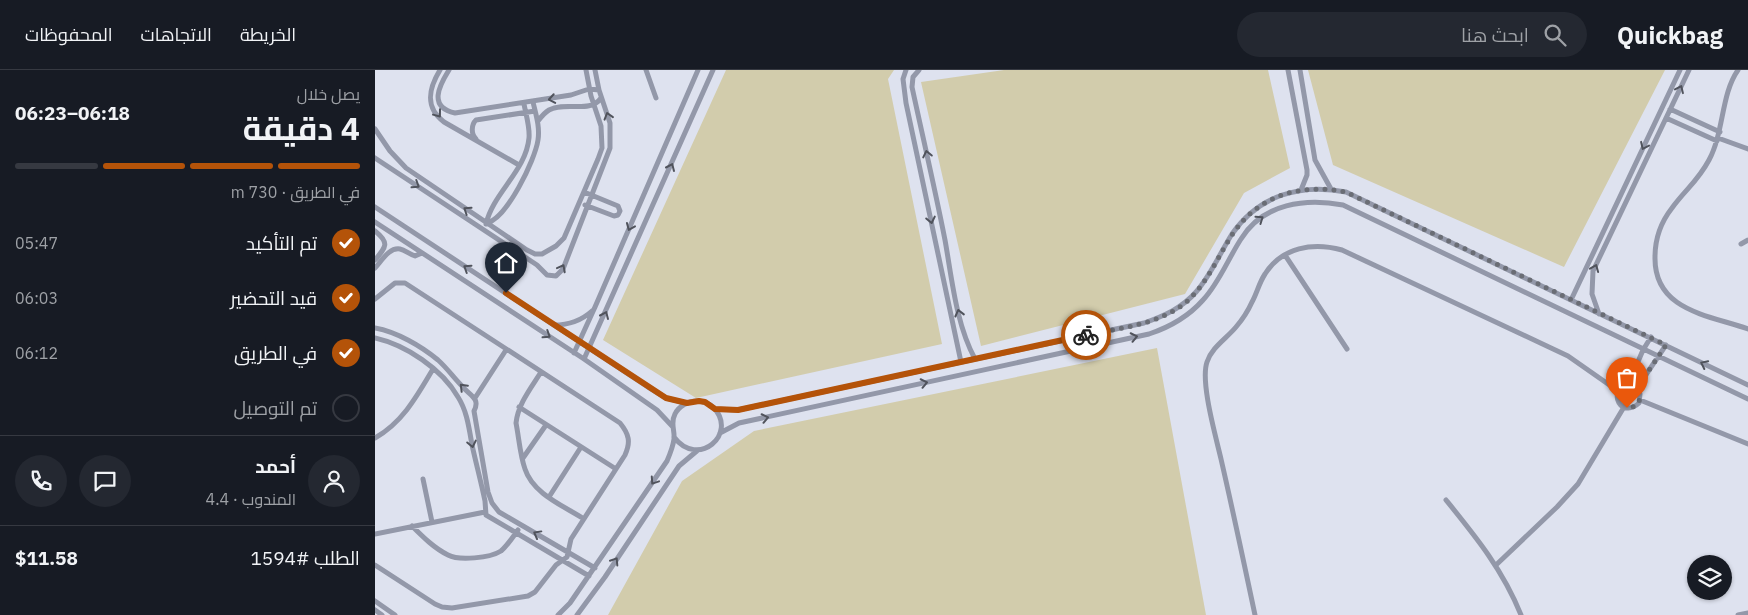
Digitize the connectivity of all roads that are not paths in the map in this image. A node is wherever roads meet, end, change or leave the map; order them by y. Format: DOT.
graph roads {
  1 [pos="440,70"];
  2 [pos="449,70"];
  3 [pos="586,70"];
  4 [pos="595,70"];
  5 [pos="646,70"];
  6 [pos="698,70"];
  7 [pos="713,70"];
  8 [pos="906,70"];
  9 [pos="919,70"];
  10 [pos="1288,70"];
  11 [pos="1300,70"];
  12 [pos="1680,70"];
  13 [pos="1689,70"];
  14 [pos="1738,70"];
  15 [pos="589,89"];
  16 [pos="599,90"];
  17 [pos="601,98"];
  18 [pos="656,98"];
  19 [pos="533,102"];
  20 [pos="524,104"];
  21 [pos="595,105"];
  22 [pos="1670,109"];
  23 [pos="481,110"];
  24 [pos="535,110"];
  25 [pos="526,112"];
  26 [pos="483,118"];
  27 [pos="1666,118"];
  28 [pos="538,121"];
  29 [pos="375,129"];
  30 [pos="1720,132"];
  31 [pos="1718,140"];
  32 [pos="478,142"];
  33 [pos="1748,149"];
  34 [pos="375,158"];
  35 [pos="519,165"];
  36 [pos="1331,189"];
  37 [pos="1301,190"];
  38 [pos="584,192"];
  39 [pos="592,195"];
  40 [pos="447,196"];
  41 [pos="580,202"];
  42 [pos="443,203"];
  43 [pos="588,206"];
  44 [pos="375,207"];
  45 [pos="375,222"];
  46 [pos="487,223"];
  47 [pos="483,229"];
  48 [pos="375,232"];
  49 [pos="1748,240"];
  50 [pos="1741,244"];
  51 [pos="421,253"];
  52 [pos="542,254"];
  53 [pos="1285,254"];
  54 [pos="375,260"];
  55 [pos="537,265"];
  56 [pos="375,268"];
  57 [pos="375,299"];
  58 [pos="1571,300"];
  59 [pos="595,307"];
  60 [pos="1599,314"];
  61 [pos="1748,324"];
  62 [pos="555,325"];
  63 [pos="1740,326"];
  64 [pos="375,328"];
  65 [pos="1748,329"];
  66 [pos="1651,337"];
  67 [pos="375,338"];
  68 [pos="579,342"];
  69 [pos="1666,345"];
  70 [pos="590,349"];
  71 [pos="1347,349"];
  72 [pos="506,350"];
  73 [pos="1643,350"];
  74 [pos="574,352"];
  75 [pos="1657,356"];
  76 [pos="975,359"];
  77 [pos="584,360"];
  78 [pos="961,362"];
  79 [pos="433,369"];
  80 [pos="541,372"];
  81 [pos="1628,385"];
  82 [pos="1748,385"];
  83 [pos="1637,388"];
  84 [pos="1618,391"];
  85 [pos="475,398"];
  86 [pos="1748,399"];
  87 [pos="1640,400"];
  88 [pos="687,403"];
  89 [pos="519,407"];
  90 [pos="1624,407"];
  91 [pos="715,409"];
  92 [pos="474,411"];
  93 [pos="465,413"];
  94 [pos="547,425"];
  95 [pos="672,426"];
  96 [pos="720,433"];
  97 [pos="674,437"];
  98 [pos="375,438"];
  99 [pos="1748,444"];
  100 [pos="581,447"];
  101 [pos="698,450"];
  102 [pos="523,458"];
  103 [pos="616,469"];
  104 [pos="423,479"];
  105 [pos="549,497"];
  106 [pos="1446,500"];
  107 [pos="485,512"];
  108 [pos="499,512"];
  109 [pos="584,519"];
  110 [pos="495,520"];
  111 [pos="432,522"];
  112 [pos="521,525"];
  113 [pos="412,526"];
  114 [pos="516,532"];
  115 [pos="375,534"];
  116 [pos="569,552"];
  117 [pos="563,561"];
  118 [pos="375,565"];
  119 [pos="1497,565"];
  120 [pos="592,572"];
  121 [pos="603,579"];
  122 [pos="375,602"];
  123 [pos="375,610"];
  124 [pos="1748,613"];
  125 [pos="382,615"];
  126 [pos="395,615"];
  127 [pos="558,615"];
  128 [pos="577,615"];
  129 [pos="1255,615"];
  130 [pos="1521,615"];
  131 [pos="1738,615"];
  1 -- 32 [label="street, one-way"];
  2 -- 23 [label="street"];
  3 -- 15 [label="street"];
  4 -- 16 [label="street"];
  5 -- 18 [label="street"];
  6 -- 59 [label="street, one-way"];
  70 -- 7 [label="street, one-way"];
  8 -- 78 [label="street, one-way"];
  76 -- 9 [label="street, one-way"];
  10 -- 37 [label="street"];
  11 -- 36 [label="street"];
  12 -- 58 [label="street, one-way"];
  22 -- 13 [label="street, one-way"];
  14 -- 30 [label="street"];
  15 -- 16 [label="street"];
  15 -- 19 [label="street, one-way"];
  15 -- 21 [label="street"];
  16 -- 17 [label="street"];
  17 -- 21 [label="street"];
  39 -- 17 [label="street, one-way"];
  19 -- 20 [label="street"];
  19 -- 24 [label="street"];
  20 -- 23 [label="street"];
  20 -- 25 [label="street"];
  21 -- 28 [label="street"];
  21 -- 38 [label="street"];
  22 -- 27 [label="street"];
  22 -- 30 [label="street"];
  23 -- 26 [label="street"];
  24 -- 25 [label="street"];
  24 -- 28 [label="street"];
  25 -- 26 [label="street"];
  25 -- 35 [label="street"];
  26 -- 32 [label="street"];
  27 -- 31 [label="street"];
  60 -- 27 [label="street, one-way"];
  28 -- 46 [label="street"];
  29 -- 40 [label="street"];
  30 -- 31 [label="street"];
  31 -- 33 [label="street"];
  31 -- 63 [label="street"];
  32 -- 35 [label="street"];
  34 -- 42 [label="street, one-way"];
  35 -- 46 [label="street"];
  36 -- 37 [label="street"];
  36 -- 58 [label="street"];
  37 -- 76 [label="street"];
  38 -- 39 [label="street"];
  38 -- 41 [label="street"];
  39 -- 43 [label="street"];
  39 -- 43 [label="street"];
  40 -- 42 [label="street"];
  46 -- 40 [label="street, one-way"];
  41 -- 43 [label="street"];
  41 -- 52 [label="street"];
  42 -- 47 [label="street"];
  55 -- 43 [label="street, one-way"];
  62 -- 44 [label="street, one-way"];
  45 -- 51 [label="street"];
  46 -- 47 [label="street"];
  46 -- 52 [label="street"];
  47 -- 55 [label="street"];
  48 -- 54 [label="street"];
  49 -- 50 [label="street"];
  51 -- 56 [label="street"];
  51 -- 74 [label="street, one-way"];
  52 -- 55 [label="street"];
  53 -- 71 [label="street"];
  53 -- 84 [label="street"];
  53 -- 129 [label="street"];
  57 -- 72 [label="street"];
  58 -- 60 [label="street"];
  59 -- 62 [label="street"];
  59 -- 68 [label="street"];
  60 -- 66 [label="street"];
  61 -- 63 [label="street"];
  62 -- 68 [label="street"];
  63 -- 65 [label="street"];
  85 -- 64 [label="street, one-way"];
  66 -- 69 [label="street"];
  66 -- 73 [label="street"];
  67 -- 79 [label="street"];
  68 -- 70 [label="street"];
  68 -- 74 [label="street"];
  69 -- 75 [label="street"];
  82 -- 69 [label="street, one-way"];
  70 -- 77 [label="street"];
  70 -- 88 [label="street"];
  72 -- 80 [label="street"];
  72 -- 85 [label="street"];
  73 -- 75 [label="street"];
  73 -- 81 [label="street"];
  96 -- 73 [label="street, one-way"];
  74 -- 77 [label="street"];
  75 -- 83 [label="street"];
  75 -- 86 [label="street"];
  76 -- 78 [label="street"];
  77 -- 95 [label="street"];
  78 -- 91 [label="street"];
  79 -- 93 [label="street"];
  79 -- 98 [label="street"];
  80 -- 89 [label="street"];
  80 -- 103 [label="street"];
  81 -- 83 [label="street"];
  81 -- 84 [label="street"];
  83 -- 87 [label="street"];
  84 -- 90 [label="street"];
  85 -- 92 [label="street"];
  87 -- 90 [label="street"];
  87 -- 99 [label="street"];
  88 -- 91 [label="street"];
  88 -- 95 [label="street"];
  89 -- 94 [label="street"];
  89 -- 102 [label="street"];
  90 -- 119 [label="street"];
  91 -- 96 [label="street"];
  92 -- 93 [label="street"];
  92 -- 108 [label="street"];
  93 -- 107 [label="street, one-way"];
  94 -- 100 [label="street"];
  94 -- 102 [label="street"];
  95 -- 97 [label="street"];
  96 -- 101 [label="street"];
  97 -- 101 [label="street"];
  97 -- 120 [label="street, one-way"];
  100 -- 103 [label="street"];
  100 -- 105 [label="street"];
  121 -- 101 [label="street, one-way"];
  102 -- 105 [label="street"];
  103 -- 109 [label="street"];
  104 -- 111 [label="street"];
  105 -- 109 [label="street"];
  106 -- 119 [label="street"];
  107 -- 110 [label="street"];
  107 -- 111 [label="street"];
  108 -- 110 [label="street"];
  108 -- 112 [label="street"];
  109 -- 116 [label="street"];
  110 -- 114 [label="street"];
  111 -- 113 [label="street"];
  112 -- 114 [label="street"];
  116 -- 112 [label="street, one-way"];
  113 -- 114 [label="street"];
  113 -- 115 [label="street"];
  114 -- 117 [label="street"];
  116 -- 117 [label="street"];
  116 -- 120 [label="street"];
  117 -- 118 [label="street"];
  117 -- 120 [label="street"];
  119 -- 130 [label="street"];
  120 -- 121 [label="street"];
  120 -- 127 [label="street"];
  121 -- 128 [label="street"];
  122 -- 126 [label="street"];
  123 -- 125 [label="street"];
  124 -- 131 [label="street"];
}
